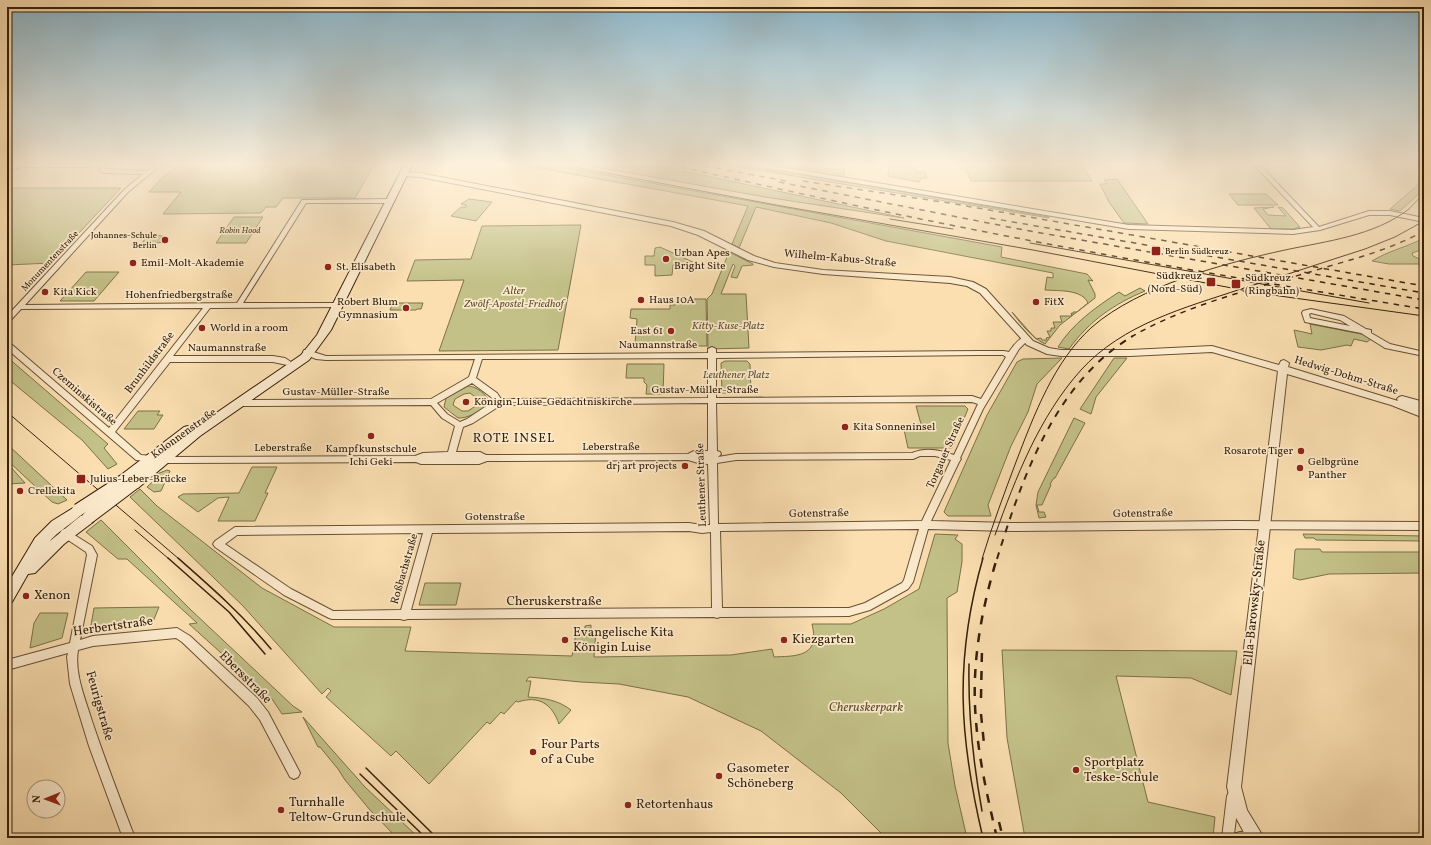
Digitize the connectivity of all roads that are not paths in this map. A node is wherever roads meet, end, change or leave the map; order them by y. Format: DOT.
graph roads {
  1 [pos="114,204"];
  2 [pos="302,204"];
  3 [pos="390,204"];
  4 [pos="576,204"];
  5 [pos="995,204"];
  6 [pos="1295,204"];
  7 [pos="1424,220"];
  8 [pos="1318,228"];
  9 [pos="239,305"];
  10 [pos="339,305"];
  11 [pos="208,306"];
  12 [pos="20,307"];
  13 [pos="7,320"];
  14 [pos="1368,332"];
  15 [pos="1026,338"];
  16 [pos="7,345"];
  17 [pos="307,352"];
  18 [pos="712,352"];
  19 [pos="1424,354"];
  20 [pos="1010,356"];
  21 [pos="479,357"];
  22 [pos="167,359"];
  23 [pos="287,362"];
  24 [pos="1284,366"];
  25 [pos="472,379"];
  26 [pos="712,400"];
  27 [pos="433,402"];
  28 [pos="499,402"];
  29 [pos="983,402"];
  30 [pos="240,403"];
  31 [pos="1424,406"];
  32 [pos="1424,414"];
  33 [pos="460,425"];
  34 [pos="109,432"];
  35 [pos="713,457"];
  36 [pos="450,458"];
  37 [pos="956,459"];
  38 [pos="149,460"];
  39 [pos="164,460"];
  40 [pos="130,482"];
  41 [pos="925,525"];
  42 [pos="1264,525"];
  43 [pos="1424,526"];
  44 [pos="715,527"];
  45 [pos="64,528"];
  46 [pos="429,529"];
  47 [pos="218,544"];
  48 [pos="905,586"];
  49 [pos="7,597"];
  50 [pos="717,614"];
  51 [pos="404,616"];
  52 [pos="177,633"];
  53 [pos="74,646"];
  54 [pos="7,665"];
  55 [pos="294,772"];
  56 [pos="1234,787"];
  57 [pos="129,838"];
  58 [pos="1228,838"];
  59 [pos="1238,838"];
  60 [pos="1248,838"];
  61 [pos="1257,838"];
  1 -- 12 [label="street, Monumentenstraße"];
  2 -- 9 [label="street"];
  3 -- 10 [label="main road, Kolonnenstraße"];
  4 -- 15 [label="street, Wilhelm-Kabus-Straße"];
  5 -- 8 [label="street"];
  6 -- 8 [label="street"];
  7 -- 8 [label="street"];
  9 -- 10 [label="street, Hohenfriedbergstraße"];
  9 -- 11 [label="street, Hohenfriedbergstraße"];
  10 -- 17 [label="main road, Kolonnenstraße"];
  11 -- 12 [label="street, Hohenfriedbergstraße"];
  11 -- 22 [label="street, Brunhildstraße"];
  12 -- 13 [label="street, Monumentenstraße"];
  14 -- 14 [label="street"];
  14 -- 19 [label="street"];
  15 -- 20 [label="street, Torgauer Straße"];
  15 -- 24 [label="street, Wilhelm-Kabus-Straße"];
  16 -- 34 [label="street, Czeminskistraße"];
  17 -- 21 [label="street, Naumannstraße"];
  17 -- 23 [label="main road, Kolonnenstraße"];
  17 -- 30 [label="main road, Kolonnenstraße"];
  18 -- 20 [label="street, Naumannstraße"];
  18 -- 21 [label="street, Naumannstraße"];
  18 -- 26 [label="street, Leuthener Straße"];
  20 -- 29 [label="street, Torgauer Straße"];
  21 -- 25 [label="street"];
  22 -- 23 [label="street, Naumannstraße"];
  22 -- 34 [label="street, Brunhildstraße"];
  23 -- 38 [label="main road, Kolonnenstraße"];
  24 -- 31 [label="street, Hedwig-Dohm-Straße"];
  24 -- 32 [label="street, Hedwig-Dohm-Straße"];
  24 -- 42 [label="street, Ella-Barowsky-Straße"];
  25 -- 27 [label="street"];
  25 -- 28 [label="street"];
  26 -- 28 [label="street, Gustav-Müller-Straße"];
  26 -- 29 [label="street, Gustav-Müller-Straße"];
  26 -- 35 [label="street, Leuthener Straße"];
  27 -- 30 [label="street, Gustav-Müller-Straße"];
  27 -- 33 [label="street"];
  28 -- 33 [label="street"];
  29 -- 37 [label="street, Torgauer Straße"];
  30 -- 39 [label="main road, Kolonnenstraße"];
  33 -- 36 [label="street"];
  34 -- 38 [label="street, Czeminskistraße"];
  35 -- 36 [label="street, Leberstraße"];
  35 -- 37 [label="street, Leberstraße"];
  35 -- 44 [label="street, Leuthener Straße"];
  36 -- 39 [label="street, Leberstraße"];
  37 -- 41 [label="street, Torgauer Straße"];
  38 -- 39 [label="street, Leberstraße"];
  38 -- 40 [label="main road, Kolonnenstraße"];
  39 -- 40 [label="main road, Kolonnenstraße"];
  40 -- 45 [label="main road, Kolonnenstraße, bridge"];
  41 -- 42 [label="street, Gotenstraße"];
  41 -- 44 [label="street, Gotenstraße"];
  41 -- 48 [label="street, Torgauer Straße"];
  42 -- 43 [label="street, Gotenstraße"];
  42 -- 56 [label="street, Ella-Barowsky-Straße"];
  44 -- 46 [label="street, Gotenstraße"];
  44 -- 50 [label="street, Leuthener Straße"];
  45 -- 49 [label="main road, Kolonnenstraße"];
  45 -- 53 [label="street, Feurigstraße"];
  46 -- 47 [label="street, Gotenstraße"];
  46 -- 51 [label="street, Roßbachstraße"];
  47 -- 51 [label="street, Cheruskerstraße"];
  48 -- 50 [label="street, Cheruskerstraße"];
  50 -- 51 [label="street, Cheruskerstraße"];
  52 -- 53 [label="street, Herbertstraße"];
  52 -- 55 [label="street, Ebersstraße"];
  53 -- 54 [label="street, Herbertstraße"];
  53 -- 57 [label="street, Feurigstraße"];
  56 -- 58 [label="street, Ella-Barowsky-Straße"];
  56 -- 61 [label="street"];
  59 -- 60 [label="street"];
}
